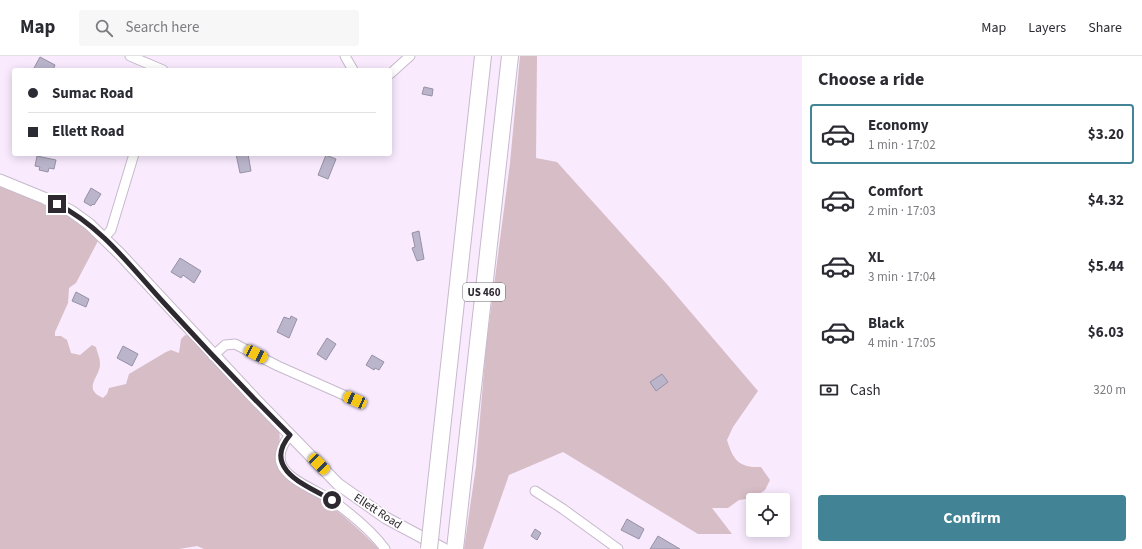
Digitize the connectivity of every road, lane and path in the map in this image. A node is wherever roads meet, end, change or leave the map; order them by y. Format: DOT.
graph roads {
  1 [pos="130,56"];
  2 [pos="345,56"];
  3 [pos="410,56"];
  4 [pos="483,56"];
  5 [pos="510,56"];
  6 [pos="158,68"];
  7 [pos="352,68"];
  8 [pos="392,72"];
  9 [pos="133,156"];
  10 [pos="0,180"];
  11 [pos="104,238"];
  12 [pos="213,356"];
  13 [pos="355,400"];
  14 [pos="290,435"];
  15 [pos="535,491"];
  16 [pos="385,549"];
  17 [pos="429,549"];
  18 [pos="444,549"];
  19 [pos="455,549"];
  20 [pos="618,549"];
  1 -- 6 [label="street"];
  2 -- 7 [label="street"];
  3 -- 8 [label="street"];
  4 -- 17 [label="highway, US 460, bridge"];
  5 -- 19 [label="highway, US 460"];
  9 -- 11 [label="street"];
  10 -- 11 [label="street, Ellett Road"];
  11 -- 12 [label="street, Ellett Road"];
  12 -- 13 [label="street"];
  12 -- 14 [label="street, Ellett Road"];
  14 -- 16 [label="street"];
  14 -- 18 [label="street, Ellett Road"];
  15 -- 20 [label="street"];
}
